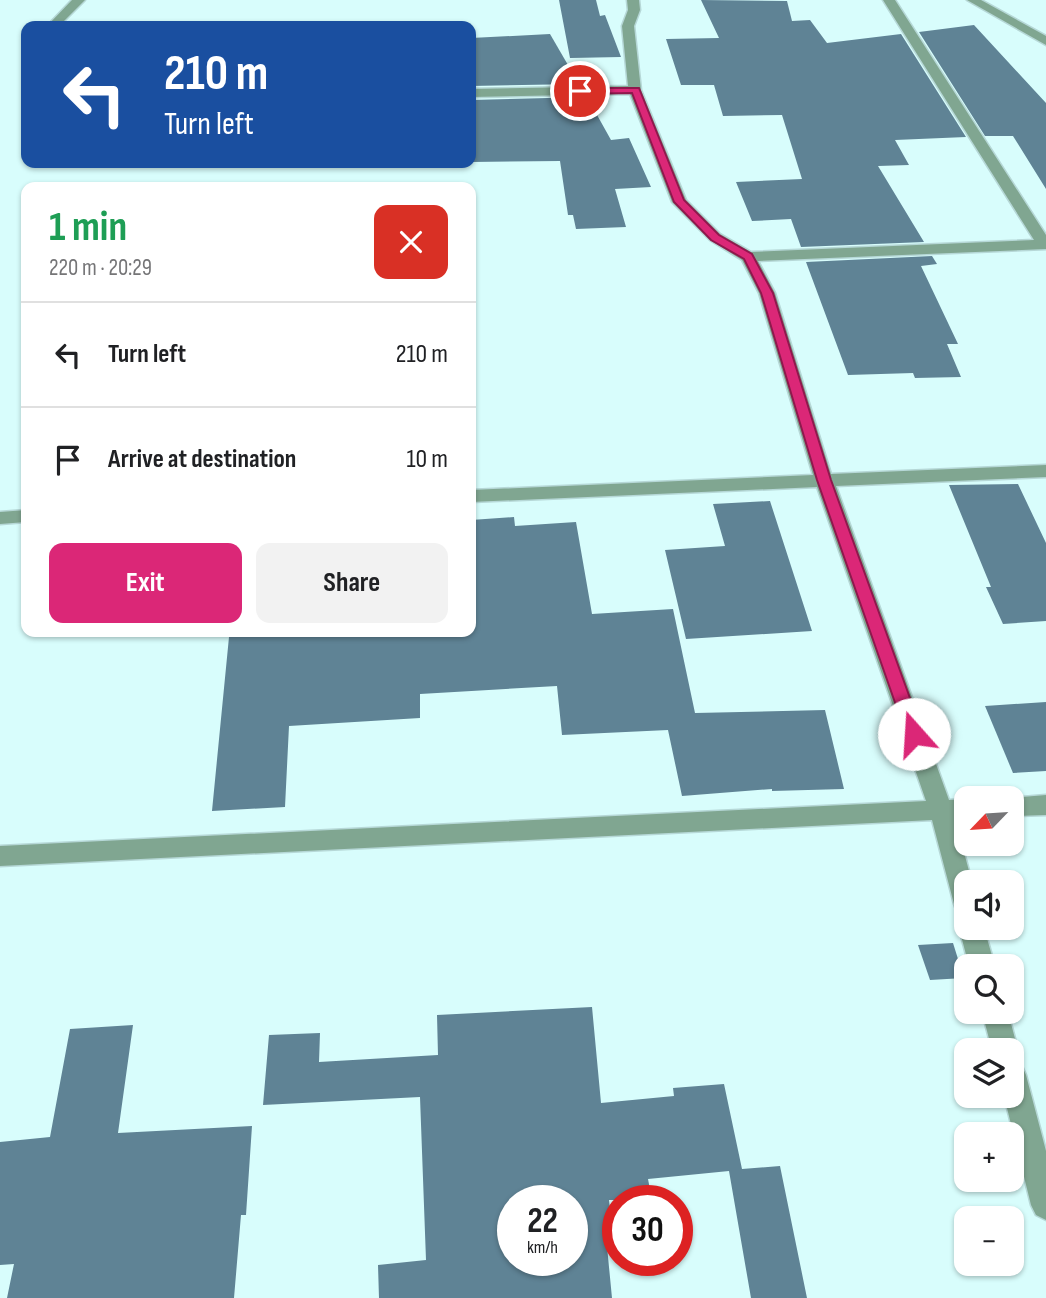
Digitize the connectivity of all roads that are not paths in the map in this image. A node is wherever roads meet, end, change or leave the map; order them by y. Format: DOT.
graph roads {
  1 [pos="79,0"];
  2 [pos="633,0"];
  3 [pos="889,0"];
  4 [pos="972,0"];
  5 [pos="57,21"];
  6 [pos="1046,41"];
  7 [pos="635,90"];
  8 [pos="476,93"];
  9 [pos="1045,244"];
  10 [pos="748,257"];
  11 [pos="1046,471"];
  12 [pos="824,480"];
  13 [pos="476,496"];
  14 [pos="21,516"];
  15 [pos="0,518"];
  16 [pos="1046,805"];
  17 [pos="1024,806"];
  18 [pos="954,810"];
  19 [pos="941,811"];
  20 [pos="0,856"];
  21 [pos="957,870"];
  22 [pos="1021,1108"];
  23 [pos="1046,1205"];
  1 -- 5 [label="street"];
  2 -- 7 [label="street"];
  3 -- 9 [label="street"];
  4 -- 6 [label="street"];
  7 -- 8 [label="street"];
  7 -- 10 [label="street"];
  9 -- 10 [label="street"];
  10 -- 12 [label="street"];
  11 -- 12 [label="street"];
  12 -- 13 [label="street"];
  12 -- 19 [label="street"];
  14 -- 15 [label="street"];
  16 -- 17 [label="street"];
  18 -- 19 [label="street"];
  19 -- 20 [label="street"];
  19 -- 21 [label="street"];
  22 -- 23 [label="street"];
}
